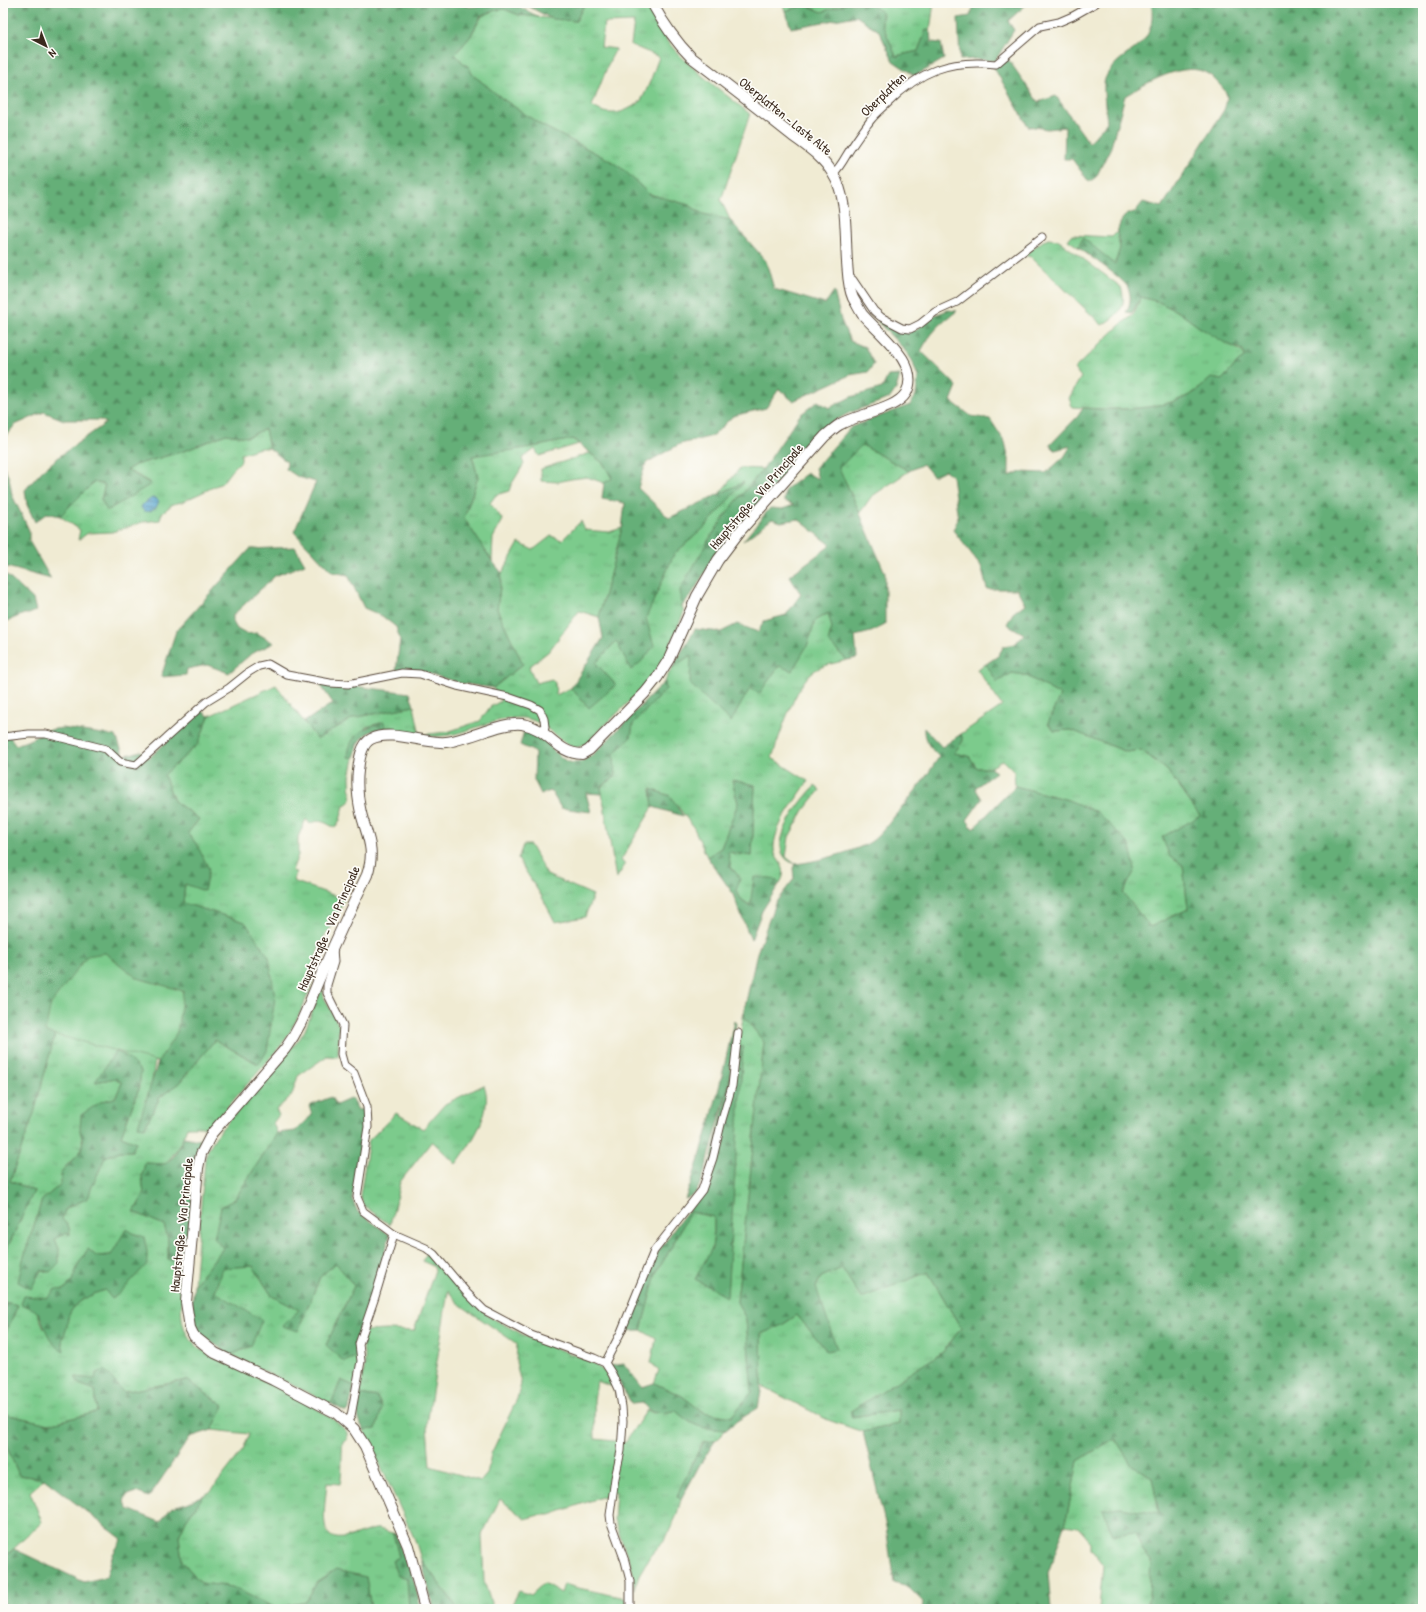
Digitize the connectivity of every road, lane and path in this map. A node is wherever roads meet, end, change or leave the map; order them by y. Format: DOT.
graph roads {
  1 [pos="652,3"];
  2 [pos="1096,3"];
  3 [pos="833,174"];
  4 [pos="1042,237"];
  5 [pos="848,276"];
  6 [pos="903,396"];
  7 [pos="544,732"];
  8 [pos="3,737"];
  9 [pos="333,948"];
  10 [pos="738,1034"];
  11 [pos="394,1234"];
  12 [pos="605,1364"];
  13 [pos="347,1422"];
  14 [pos="425,1609"];
  15 [pos="630,1609"];
  1 -- 3 [label="main road, Oberplatten - Laste Alte"];
  2 -- 3 [label="street, Oberplatten"];
  3 -- 5 [label="main road, Oberplatten - Laste Alte"];
  4 -- 5 [label="street"];
  5 -- 6 [label="main road, Oberplatten - Laste Alte"];
  6 -- 7 [label="main road, Hauptstraße - Via Principale"];
  7 -- 8 [label="street"];
  7 -- 9 [label="main road, Hauptstraße - Via Principale"];
  9 -- 11 [label="street"];
  9 -- 13 [label="main road, Hauptstraße - Via Principale"];
  10 -- 12 [label="street"];
  11 -- 12 [label="street"];
  11 -- 13 [label="street"];
  12 -- 15 [label="street"];
  13 -- 14 [label="main road, Hauptstraße - Via Principale"];
}
